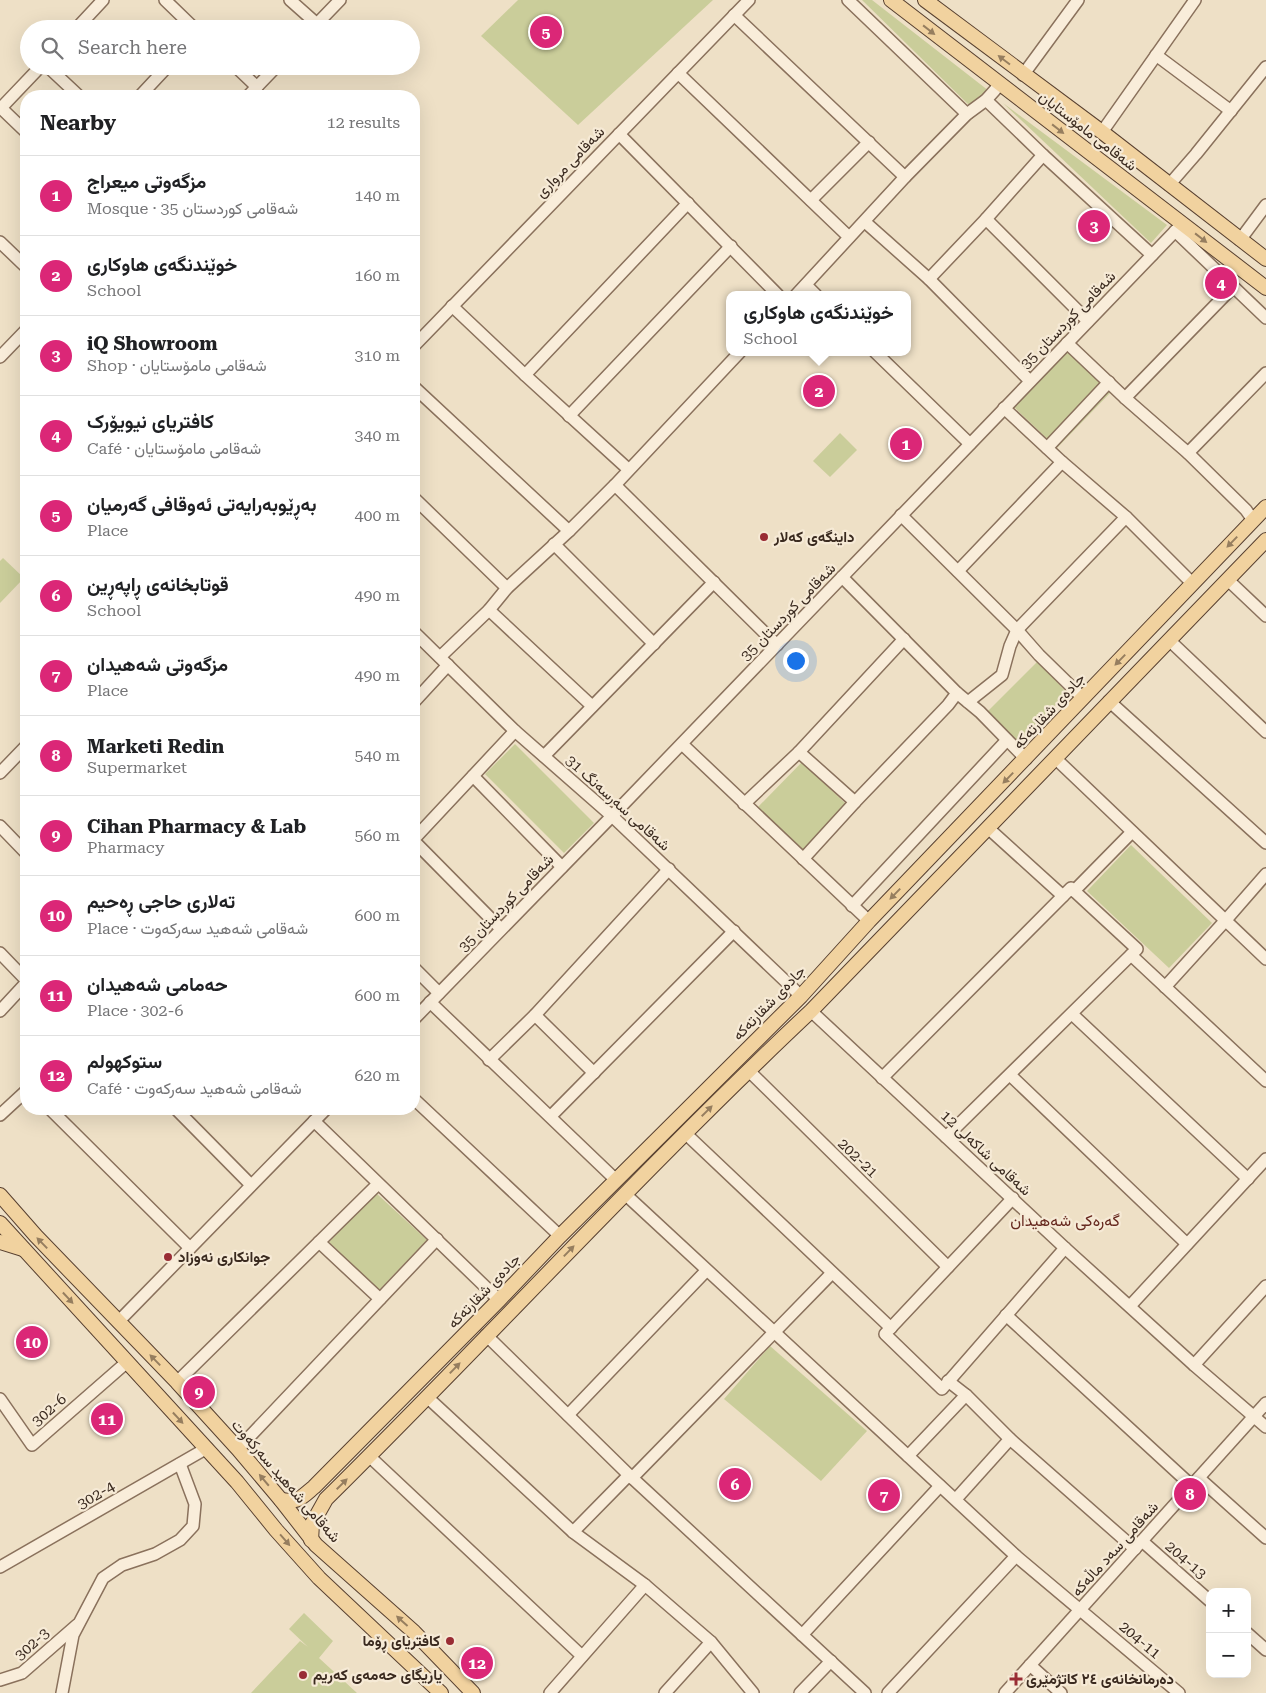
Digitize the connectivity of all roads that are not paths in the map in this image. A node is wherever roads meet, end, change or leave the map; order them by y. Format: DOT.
graph roads {
  1 [pos="103,0"];
  2 [pos="165,0"];
  3 [pos="290,0"];
  4 [pos="340,0"];
  5 [pos="749,0"];
  6 [pos="848,0"];
  7 [pos="891,0"];
  8 [pos="925,0"];
  9 [pos="1078,0"];
  10 [pos="1196,0"];
  11 [pos="734,15"];
  12 [pos="84,20"];
  13 [pos="186,20"];
  14 [pos="308,20"];
  15 [pos="320,20"];
  16 [pos="1156,56"];
  17 [pos="1266,67"];
  18 [pos="678,73"];
  19 [pos="32,75"];
  20 [pos="57,75"];
  21 [pos="160,75"];
  22 [pos="245,75"];
  23 [pos="267,75"];
  24 [pos="1023,75"];
  25 [pos="999,83"];
  26 [pos="257,86"];
  27 [pos="73,90"];
  28 [pos="146,90"];
  29 [pos="253,90"];
  30 [pos="986,100"];
  31 [pos="1,108"];
  32 [pos="1231,111"];
  33 [pos="967,114"];
  34 [pos="20,126"];
  35 [pos="1102,132"];
  36 [pos="619,134"];
  37 [pos="869,142"];
  38 [pos="1043,156"];
  39 [pos="905,176"];
  40 [pos="1169,185"];
  41 [pos="811,200"];
  42 [pos="688,203"];
  43 [pos="1266,205"];
  44 [pos="986,220"];
  45 [pos="865,222"];
  46 [pos="1178,227"];
  47 [pos="849,237"];
  48 [pos="1240,240"];
  49 [pos="731,246"];
  50 [pos="2,247"];
  51 [pos="1152,255"];
  52 [pos="1266,258"];
  53 [pos="20,261"];
  54 [pos="929,279"];
  55 [pos="806,285"];
  56 [pos="1233,287"];
  57 [pos="1266,288"];
  58 [pos="774,291"];
  59 [pos="800,291"];
  60 [pos="812,291"];
  61 [pos="452,306"];
  62 [pos="1266,318"];
  63 [pos="1088,321"];
  64 [pos="20,336"];
  65 [pos="420,340"];
  66 [pos="1067,343"];
  67 [pos="736,356"];
  68 [pos="879,356"];
  69 [pos="0,357"];
  70 [pos="1266,374"];
  71 [pos="525,375"];
  72 [pos="1030,381"];
  73 [pos="1109,382"];
  74 [pos="420,393"];
  75 [pos="1125,398"];
  76 [pos="1004,408"];
  77 [pos="569,416"];
  78 [pos="970,444"];
  79 [pos="1047,448"];
  80 [pos="1188,454"];
  81 [pos="1062,462"];
  82 [pos="628,470"];
  83 [pos="615,484"];
  84 [pos="420,504"];
  85 [pos="1266,507"];
  86 [pos="901,515"];
  87 [pos="1126,517"];
  88 [pos="1253,520"];
  89 [pos="569,531"];
  90 [pos="1266,540"];
  91 [pos="554,544"];
  92 [pos="958,572"];
  93 [pos="842,577"];
  94 [pos="1228,580"];
  95 [pos="714,582"];
  96 [pos="1192,583"];
  97 [pos="507,588"];
  98 [pos="489,610"];
  99 [pos="1266,616"];
  100 [pos="1017,630"];
  101 [pos="420,638"];
  102 [pos="904,639"];
  103 [pos="1170,640"];
  104 [pos="654,644"];
  105 [pos="777,645"];
  106 [pos="444,661"];
  107 [pos="957,692"];
  108 [pos="420,694"];
  109 [pos="1083,698"];
  110 [pos="1109,701"];
  111 [pos="968,702"];
  112 [pos="592,706"];
  113 [pos="515,731"];
  114 [pos="1266,732"];
  115 [pos="1007,740"];
  116 [pos="682,744"];
  117 [pos="20,752"];
  118 [pos="799,752"];
  119 [pos="544,756"];
  120 [pos="1055,758"];
  121 [pos="1026,759"];
  122 [pos="0,773"];
  123 [pos="473,776"];
  124 [pos="990,796"];
  125 [pos="855,802"];
  126 [pos="744,804"];
  127 [pos="1005,809"];
  128 [pos="612,816"];
  129 [pos="0,826"];
  130 [pos="988,828"];
  131 [pos="1132,832"];
  132 [pos="420,833"];
  133 [pos="1266,843"];
  134 [pos="420,846"];
  135 [pos="20,847"];
  136 [pos="803,859"];
  137 [pos="562,867"];
  138 [pos="669,869"];
  139 [pos="1266,874"];
  140 [pos="1074,891"];
  141 [pos="1063,896"];
  142 [pos="852,906"];
  143 [pos="869,921"];
  144 [pos="1226,921"];
  145 [pos="501,929"];
  146 [pos="734,931"];
  147 [pos="0,953"];
  148 [pos="1131,955"];
  149 [pos="1266,959"];
  150 [pos="420,974"];
  151 [pos="20,975"];
  152 [pos="1165,987"];
  153 [pos="20,989"];
  154 [pos="439,993"];
  155 [pos="801,996"];
  156 [pos="430,1002"];
  157 [pos="811,1010"];
  158 [pos="0,1011"];
  159 [pos="420,1013"];
  160 [pos="1072,1014"];
  161 [pos="534,1015"];
  162 [pos="489,1060"];
  163 [pos="748,1070"];
  164 [pos="594,1073"];
  165 [pos="1010,1074"];
  166 [pos="882,1078"];
  167 [pos="1266,1081"];
  168 [pos="20,1097"];
  169 [pos="420,1105"];
  170 [pos="0,1115"];
  171 [pos="56,1115"];
  172 [pos="182,1115"];
  173 [pos="320,1115"];
  174 [pos="551,1116"];
  175 [pos="314,1121"];
  176 [pos="684,1134"];
  177 [pos="946,1137"];
  178 [pos="1266,1160"];
  179 [pos="1248,1179"];
  180 [pos="616,1180"];
  181 [pos="378,1184"];
  182 [pos="251,1185"];
  183 [pos="625,1194"];
  184 [pos="1013,1198"];
  185 [pos="3,1204"];
  186 [pos="0,1223"];
  187 [pos="560,1236"];
  188 [pos="437,1239"];
  189 [pos="0,1242"];
  190 [pos="319,1242"];
  191 [pos="1187,1244"];
  192 [pos="190,1248"];
  193 [pos="1064,1248"];
  194 [pos="24,1249"];
  195 [pos="948,1267"];
  196 [pos="706,1271"];
  197 [pos="832,1273"];
  198 [pos="1266,1286"];
  199 [pos="380,1299"];
  200 [pos="499,1300"];
  201 [pos="1130,1306"];
  202 [pos="1006,1316"];
  203 [pos="118,1322"];
  204 [pos="891,1328"];
  205 [pos="773,1332"];
  206 [pos="486,1335"];
  207 [pos="128,1362"];
  208 [pos="1194,1365"];
  209 [pos="948,1381"];
  210 [pos="177,1382"];
  211 [pos="966,1395"];
  212 [pos="428,1397"];
  213 [pos="0,1399"];
  214 [pos="1266,1403"];
  215 [pos="568,1415"];
  216 [pos="1254,1416"];
  217 [pos="1266,1427"];
  218 [pos="1010,1439"];
  219 [pos="207,1448"];
  220 [pos="238,1449"];
  221 [pos="369,1456"];
  222 [pos="908,1456"];
  223 [pos="180,1464"];
  224 [pos="631,1476"];
  225 [pos="1195,1482"];
  226 [pos="940,1486"];
  227 [pos="314,1487"];
  228 [pos="326,1499"];
  229 [pos="956,1499"];
  230 [pos="281,1500"];
  231 [pos="572,1532"];
  232 [pos="1266,1538"];
  233 [pos="311,1540"];
  234 [pos="1138,1545"];
  235 [pos="1016,1556"];
  236 [pos="0,1567"];
  237 [pos="645,1586"];
  238 [pos="1206,1598"];
  239 [pos="1081,1609"];
  240 [pos="79,1623"];
  241 [pos="802,1635"];
  242 [pos="1251,1637"];
  243 [pos="711,1642"];
  244 [pos="1266,1650"];
  245 [pos="582,1656"];
  246 [pos="831,1661"];
  247 [pos="1030,1666"];
  248 [pos="0,1680"];
  249 [pos="62,1693"];
  250 [pos="441,1693"];
  251 [pos="473,1693"];
  252 [pos="550,1693"];
  253 [pos="665,1693"];
  254 [pos="753,1693"];
  255 [pos="800,1693"];
  256 [pos="865,1693"];
  257 [pos="888,1693"];
  258 [pos="1006,1693"];
  259 [pos="1061,1693"];
  260 [pos="1179,1693"];
  1 -- 12 [label="street"];
  2 -- 13 [label="street"];
  3 -- 14 [label="street"];
  4 -- 15 [label="street"];
  5 -- 11 [label="street, شەقامی مرواری"];
  6 -- 33 [label="street"];
  7 -- 25 [label="main road, شەقامی مامۆستایان, one-way"];
  24 -- 8 [label="main road, شەقامی مامۆستایان, one-way"];
  9 -- 24 [label="street"];
  10 -- 16 [label="street"];
  11 -- 18 [label="street, شەقامی مرواری"];
  11 -- 37 [label="street"];
  16 -- 32 [label="street"];
  16 -- 35 [label="street"];
  17 -- 32 [label="street"];
  18 -- 36 [label="street, شەقامی مرواری"];
  18 -- 41 [label="street"];
  19 -- 31 [label="street"];
  20 -- 27 [label="street"];
  21 -- 28 [label="street"];
  22 -- 26 [label="street"];
  23 -- 26 [label="street"];
  24 -- 35 [label="main road, شەقامی مامۆستایان"];
  25 -- 30 [label="street"];
  25 -- 46 [label="main road, شەقامی مامۆستایان, one-way"];
  26 -- 29 [label="street"];
  30 -- 33 [label="street"];
  30 -- 38 [label="street"];
  31 -- 34 [label="street"];
  32 -- 40 [label="street"];
  33 -- 39 [label="street"];
  35 -- 40 [label="main road, شەقامی مامۆستایان"];
  36 -- 42 [label="street"];
  36 -- 61 [label="street, شەقامی مرواری"];
  37 -- 39 [label="street"];
  37 -- 41 [label="street"];
  38 -- 44 [label="street"];
  38 -- 51 [label="street"];
  39 -- 45 [label="street"];
  40 -- 48 [label="main road, شەقامی مامۆستایان"];
  41 -- 47 [label="street"];
  42 -- 49 [label="street"];
  42 -- 71 [label="street"];
  43 -- 48 [label="street"];
  44 -- 54 [label="street"];
  44 -- 63 [label="street"];
  45 -- 47 [label="street"];
  45 -- 54 [label="street"];
  46 -- 51 [label="street, شەقامی کوردستان 35"];
  46 -- 56 [label="street"];
  46 -- 57 [label="main road, شەقامی مامۆستایان, one-way"];
  47 -- 55 [label="street"];
  48 -- 52 [label="main road, شەقامی مامۆستایان"];
  49 -- 58 [label="street"];
  49 -- 77 [label="street"];
  50 -- 53 [label="street"];
  51 -- 63 [label="street, شەقامی کوردستان 35"];
  54 -- 72 [label="street"];
  55 -- 59 [label="street"];
  55 -- 60 [label="street"];
  56 -- 62 [label="street"];
  56 -- 75 [label="street"];
  61 -- 65 [label="street, شەقامی مرواری"];
  61 -- 71 [label="street"];
  63 -- 66 [label="street, شەقامی کوردستان 35"];
  64 -- 69 [label="street"];
  66 -- 72 [label="street, شەقامی کوردستان 35"];
  66 -- 73 [label="street"];
  67 -- 82 [label="street"];
  68 -- 78 [label="street"];
  70 -- 80 [label="street"];
  71 -- 77 [label="street"];
  72 -- 76 [label="street, شەقامی کوردستان 35"];
  73 -- 75 [label="street"];
  73 -- 79 [label="street"];
  74 -- 89 [label="street"];
  75 -- 80 [label="street"];
  76 -- 78 [label="street, شەقامی کوردستان 35"];
  76 -- 79 [label="street"];
  77 -- 82 [label="street"];
  78 -- 86 [label="street, شەقامی کوردستان 35"];
  79 -- 81 [label="street"];
  80 -- 88 [label="street"];
  81 -- 87 [label="street"];
  81 -- 92 [label="street"];
  82 -- 83 [label="street"];
  83 -- 89 [label="street"];
  83 -- 95 [label="street"];
  84 -- 97 [label="street"];
  85 -- 88 [label="main road, جادەی شقارتەکە"];
  86 -- 92 [label="street"];
  86 -- 93 [label="street, شەقامی کوردستان 35"];
  87 -- 96 [label="street"];
  87 -- 100 [label="street"];
  88 -- 96 [label="main road, جادەی شقارتەکە, one-way"];
  89 -- 91 [label="street"];
  90 -- 94 [label="main road"];
  91 -- 97 [label="street"];
  91 -- 104 [label="street"];
  92 -- 100 [label="street"];
  93 -- 102 [label="street"];
  93 -- 105 [label="street, شەقامی کوردستان 35"];
  94 -- 99 [label="street"];
  94 -- 103 [label="main road"];
  95 -- 104 [label="street"];
  95 -- 105 [label="street"];
  96 -- 109 [label="main road, جادەی شقارتەکە, one-way"];
  97 -- 98 [label="street"];
  98 -- 106 [label="street"];
  98 -- 112 [label="street"];
  100 -- 109 [label="street"];
  100 -- 111 [label="street"];
  101 -- 106 [label="street, شەقامی سەرسەنگ 31"];
  102 -- 107 [label="street"];
  102 -- 118 [label="street"];
  103 -- 110 [label="main road"];
  103 -- 114 [label="street"];
  104 -- 112 [label="street"];
  105 -- 116 [label="street, شەقامی کوردستان 35"];
  106 -- 108 [label="street"];
  106 -- 113 [label="street, شەقامی سەرسەنگ 31"];
  107 -- 111 [label="street"];
  107 -- 125 [label="street"];
  109 -- 121 [label="main road, جادەی شقارتەکە"];
  110 -- 120 [label="main road"];
  110 -- 133 [label="street"];
  111 -- 115 [label="street"];
  112 -- 119 [label="street"];
  113 -- 119 [label="street, شەقامی سەرسەنگ 31"];
  113 -- 123 [label="street"];
  115 -- 121 [label="street"];
  115 -- 142 [label="street"];
  116 -- 126 [label="street"];
  116 -- 128 [label="street, شەقامی کوردستان 35"];
  117 -- 122 [label="street"];
  118 -- 125 [label="street"];
  118 -- 126 [label="street"];
  119 -- 128 [label="street, شەقامی سەرسەنگ 31"];
  120 -- 127 [label="main road"];
  120 -- 131 [label="street"];
  121 -- 124 [label="main road, جادەی شقارتەکە, one-way"];
  123 -- 132 [label="street"];
  123 -- 137 [label="street"];
  124 -- 127 [label="main road"];
  124 -- 143 [label="main road, جادەی شقارتەکە, one-way"];
  125 -- 136 [label="street"];
  126 -- 136 [label="street"];
  127 -- 130 [label="main road"];
  128 -- 137 [label="street, شەقامی کوردستان 35"];
  128 -- 138 [label="street, شەقامی سەرسەنگ 31"];
  129 -- 135 [label="street"];
  130 -- 141 [label="street"];
  130 -- 157 [label="main road"];
  131 -- 140 [label="street"];
  131 -- 144 [label="street"];
  134 -- 145 [label="street"];
  136 -- 142 [label="street"];
  137 -- 145 [label="street, شەقامی کوردستان 35"];
  138 -- 146 [label="street, شەقامی سەرسەنگ 31"];
  138 -- 161 [label="street"];
  139 -- 144 [label="street"];
  140 -- 141 [label="street"];
  140 -- 148 [label="street"];
  141 -- 166 [label="street"];
  142 -- 143 [label="street"];
  143 -- 155 [label="main road, جادەی شقارتەکە"];
  144 -- 149 [label="street"];
  144 -- 152 [label="street"];
  145 -- 154 [label="street, شەقامی کوردستان 35"];
  146 -- 155 [label="street, شەقامی سەرسەنگ 31"];
  146 -- 164 [label="street"];
  147 -- 151 [label="street"];
  148 -- 152 [label="street"];
  148 -- 160 [label="street"];
  150 -- 154 [label="street"];
  152 -- 167 [label="street"];
  153 -- 158 [label="street"];
  154 -- 156 [label="street, شەقامی کوردستان 35"];
  155 -- 180 [label="main road, جادەی شقارتەکە"];
  156 -- 159 [label="street, شەقامی کوردستان 35"];
  156 -- 162 [label="street"];
  157 -- 163 [label="main road"];
  157 -- 166 [label="street, شەقامی شاکەلی 12"];
  160 -- 165 [label="street"];
  160 -- 179 [label="street"];
  161 -- 162 [label="street"];
  161 -- 164 [label="street"];
  162 -- 174 [label="street"];
  176 -- 163 [label="main road, one-way"];
  163 -- 195 [label="street, 202-21"];
  164 -- 174 [label="street"];
  165 -- 177 [label="street"];
  165 -- 191 [label="street"];
  166 -- 177 [label="street, شەقامی شاکەلی 12"];
  168 -- 170 [label="street"];
  169 -- 187 [label="street"];
  171 -- 192 [label="street"];
  172 -- 182 [label="street"];
  173 -- 175 [label="street"];
  174 -- 180 [label="street"];
  175 -- 181 [label="street"];
  175 -- 182 [label="street"];
  176 -- 183 [label="main road"];
  176 -- 197 [label="street"];
  177 -- 184 [label="street, شەقامی شاکەلی 12"];
  178 -- 179 [label="street"];
  179 -- 191 [label="street"];
  180 -- 187 [label="main road, جادەی شقارتەکە"];
  181 -- 188 [label="street"];
  181 -- 190 [label="street"];
  182 -- 192 [label="street"];
  183 -- 196 [label="street, 204-11"];
  206 -- 183 [label="main road, one-way"];
  184 -- 193 [label="street, شەقامی شاکەلی 12"];
  184 -- 195 [label="street"];
  203 -- 185 [label="main road, شەقامی شەهید سەرکەوت, one-way"];
  186 -- 194 [label="main road"];
  187 -- 200 [label="main road, جادەی شقارتەکە"];
  188 -- 199 [label="street"];
  188 -- 200 [label="street"];
  189 -- 194 [label="main road"];
  190 -- 199 [label="street"];
  190 -- 210 [label="street"];
  191 -- 201 [label="street"];
  192 -- 203 [label="street"];
  193 -- 201 [label="street, شەقامی شاکەلی 12"];
  193 -- 202 [label="street"];
  194 -- 207 [label="main road, one-way"];
  195 -- 204 [label="street"];
  196 -- 205 [label="street, 204-11"];
  196 -- 215 [label="street"];
  197 -- 204 [label="street"];
  197 -- 205 [label="street"];
  198 -- 208 [label="street"];
  199 -- 220 [label="street"];
  200 -- 227 [label="main road, جادەی شقارتەکە"];
  201 -- 208 [label="street, شەقامی شاکەلی 12"];
  202 -- 209 [label="street"];
  202 -- 225 [label="street"];
  210 -- 203 [label="main road, شەقامی شەهید سەرکەوت, one-way"];
  204 -- 209 [label="street"];
  205 -- 222 [label="street, 204-11"];
  205 -- 224 [label="street"];
  212 -- 206 [label="main road, one-way"];
  206 -- 215 [label="street"];
  207 -- 213 [label="street, 302-6"];
  207 -- 219 [label="main road, one-way"];
  208 -- 216 [label="street, شەقامی شاکەلی 12"];
  209 -- 211 [label="street, 204-13"];
  210 -- 220 [label="main road, شەقامی شەهید سەرکەوت"];
  211 -- 218 [label="street, 204-13"];
  211 -- 222 [label="street"];
  212 -- 221 [label="main road"];
  212 -- 231 [label="street"];
  214 -- 216 [label="street, شەقامی سەد ماڵەکە"];
  215 -- 224 [label="street"];
  216 -- 217 [label="street, شەقامی شاکەلی 12"];
  216 -- 225 [label="street, شەقامی سەد ماڵەکە"];
  218 -- 229 [label="street"];
  218 -- 234 [label="street, 204-13"];
  219 -- 223 [label="street, 302-4"];
  219 -- 250 [label="main road, one-way"];
  230 -- 220 [label="main road, شەقامی شەهید سەرکەوت, one-way"];
  228 -- 221 [label="main road, one-way"];
  221 -- 245 [label="street"];
  222 -- 226 [label="street, 204-11"];
  223 -- 236 [label="street, 302-4"];
  223 -- 240 [label="street"];
  224 -- 231 [label="street"];
  224 -- 241 [label="street"];
  225 -- 232 [label="street"];
  225 -- 234 [label="street, شەقامی سەد ماڵەکە"];
  226 -- 229 [label="street, 204-11"];
  226 -- 241 [label="street"];
  227 -- 228 [label="main road"];
  227 -- 230 [label="main road, جادەی شقارتەکە"];
  228 -- 233 [label="main road"];
  229 -- 235 [label="street, 204-11"];
  230 -- 233 [label="main road, شەقامی شەهید سەرکەوت"];
  231 -- 237 [label="street"];
  251 -- 233 [label="main road, شەقامی شەهید سەرکەوت, one-way"];
  234 -- 238 [label="street, 204-13"];
  234 -- 239 [label="street, شەقامی سەد ماڵەکە"];
  235 -- 239 [label="street, 204-11"];
  235 -- 257 [label="street"];
  237 -- 243 [label="street"];
  237 -- 245 [label="street"];
  239 -- 247 [label="street, شەقامی سەد ماڵەکە"];
  239 -- 260 [label="street, 204-11"];
  240 -- 248 [label="street, 302-3"];
  240 -- 249 [label="street"];
  241 -- 246 [label="street"];
  242 -- 244 [label="street"];
  243 -- 253 [label="street"];
  243 -- 254 [label="street"];
  245 -- 252 [label="street"];
  246 -- 255 [label="street"];
  246 -- 256 [label="street"];
  247 -- 258 [label="street, شەقامی سەد ماڵەکە"];
  247 -- 259 [label="street"];
}
